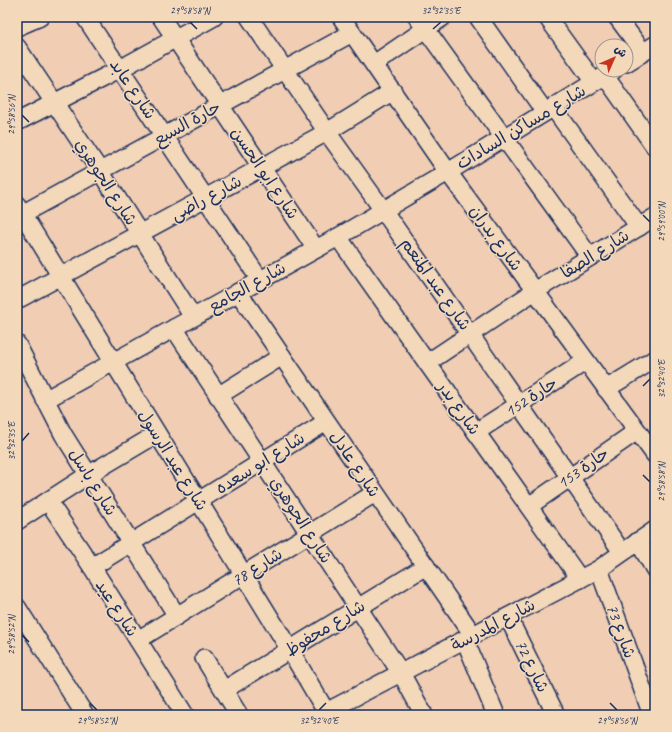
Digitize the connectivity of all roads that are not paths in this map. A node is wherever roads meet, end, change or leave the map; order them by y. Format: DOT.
graph roads {
  1 [pos="40,17"];
  2 [pos="85,17"];
  3 [pos="160,17"];
  4 [pos="214,17"];
  5 [pos="249,17"];
  6 [pos="341,17"];
  7 [pos="442,17"];
  8 [pos="478,17"];
  9 [pos="547,17"];
  10 [pos="617,17"];
  11 [pos="422,23"];
  12 [pos="17,27"];
  13 [pos="352,33"];
  14 [pos="176,39"];
  15 [pos="17,47"];
  16 [pos="652,48"];
  17 [pos="634,58"];
  18 [pos="374,64"];
  19 [pos="594,66"];
  20 [pos="120,69"];
  21 [pos="285,70"];
  22 [pos="601,78"];
  23 [pos="605,78"];
  24 [pos="393,91"];
  25 [pos="54,103"];
  26 [pos="220,105"];
  27 [pos="549,110"];
  28 [pos="17,122"];
  29 [pos="327,132"];
  30 [pos="164,136"];
  31 [pos="504,138"];
  32 [pos="655,147"];
  33 [pos="262,168"];
  34 [pos="100,171"];
  35 [pos="448,172"];
  36 [pos="206,198"];
  37 [pos="20,210"];
  38 [pos="384,210"];
  39 [pos="655,217"];
  40 [pos="639,227"];
  41 [pos="140,234"];
  42 [pos="338,237"];
  43 [pos="316,249"];
  44 [pos="590,257"];
  45 [pos="61,276"];
  46 [pos="260,280"];
  47 [pos="535,291"];
  48 [pos="238,292"];
  49 [pos="17,300"];
  50 [pos="193,317"];
  51 [pos="174,328"];
  52 [pos="470,334"];
  53 [pos="17,344"];
  54 [pos="282,356"];
  55 [pos="655,359"];
  56 [pos="586,361"];
  57 [pos="113,362"];
  58 [pos="427,363"];
  59 [pos="606,390"];
  60 [pos="218,396"];
  61 [pos="45,400"];
  62 [pos="519,404"];
  63 [pos="326,422"];
  64 [pos="637,430"];
  65 [pos="476,432"];
  66 [pos="157,434"];
  67 [pos="655,455"];
  68 [pos="262,462"];
  69 [pos="88,475"];
  70 [pos="570,477"];
  71 [pos="375,493"];
  72 [pos="48,501"];
  73 [pos="199,501"];
  74 [pos="528,506"];
  75 [pos="17,521"];
  76 [pos="655,530"];
  77 [pos="310,534"];
  78 [pos="638,541"];
  79 [pos="131,543"];
  80 [pos="622,552"];
  81 [pos="426,566"];
  82 [pos="92,568"];
  83 [pos="599,569"];
  84 [pos="655,570"];
  85 [pos="244,575"];
  86 [pos="580,580"];
  87 [pos="17,607"];
  88 [pos="358,607"];
  89 [pos="177,616"];
  90 [pos="508,617"];
  91 [pos="469,637"];
  92 [pos="138,640"];
  93 [pos="290,650"];
  94 [pos="204,658"];
  95 [pos="401,673"];
  96 [pos="224,690"];
  97 [pos="327,714"];
  98 [pos="85,715"];
  99 [pos="185,715"];
  100 [pos="239,715"];
  101 [pos="424,715"];
  102 [pos="496,715"];
  103 [pos="556,715"];
  104 [pos="652,715"];
  1 -- 12 [label="street"];
  2 -- 20 [label="street, شارع عابد"];
  3 -- 14 [label="street, شارع ابو الحسن"];
  4 -- 14 [label="street"];
  5 -- 21 [label="street, شارع عبد المنعم"];
  6 -- 13 [label="street, شارع بدران"];
  7 -- 11 [label="street"];
  8 -- 27 [label="street"];
  9 -- 19 [label="street"];
  10 -- 16 [label="street"];
  11 -- 18 [label="street"];
  11 -- 31 [label="street"];
  13 -- 18 [label="street, شارع بدران"];
  13 -- 21 [label="street, حارة السبع"];
  14 -- 20 [label="street"];
  14 -- 26 [label="street, شارع ابو الحسن"];
  15 -- 25 [label="street, شارع الجوهري"];
  16 -- 17 [label="street"];
  18 -- 24 [label="street, شارع بدران"];
  20 -- 25 [label="street"];
  20 -- 30 [label="street, شارع عابد"];
  21 -- 26 [label="street, حارة السبع"];
  21 -- 29 [label="street, شارع عبد المنعم"];
  22 -- 27 [label="street, شارع مساكن السادات"];
  23 -- 32 [label="street"];
  24 -- 29 [label="street, شارع راضى"];
  24 -- 35 [label="street, شارع بدران"];
  25 -- 28 [label="street"];
  25 -- 34 [label="street, شارع الجوهري"];
  26 -- 30 [label="street, حارة السبع"];
  26 -- 33 [label="street, شارع ابو الحسن"];
  27 -- 31 [label="street, شارع مساكن السادات"];
  27 -- 40 [label="street"];
  29 -- 33 [label="street, شارع راضى"];
  29 -- 38 [label="street, شارع عبد المنعم"];
  30 -- 34 [label="street, حارة السبع"];
  30 -- 36 [label="street, شارع عابد"];
  31 -- 35 [label="street, شارع مساكن السادات"];
  31 -- 44 [label="street"];
  33 -- 36 [label="street, شارع راضى"];
  33 -- 43 [label="street, شارع ابو الحسن"];
  34 -- 37 [label="street, حارة السبع"];
  34 -- 41 [label="street, شارع الجوهري"];
  35 -- 38 [label="street, شارع الجامع"];
  35 -- 47 [label="street, شارع بدران"];
  36 -- 41 [label="street, شارع راضى"];
  36 -- 46 [label="street, شارع عابد"];
  37 -- 45 [label="street, شارع عبد الرسول"];
  38 -- 42 [label="street, شارع الجامع"];
  38 -- 52 [label="street, شارع عبد المنعم"];
  39 -- 40 [label="street, شارع الصفا"];
  40 -- 44 [label="street, شارع الصفا"];
  41 -- 45 [label="street, شارع راضى"];
  41 -- 50 [label="street, شارع الجوهري"];
  42 -- 43 [label="street, شارع الجامع"];
  42 -- 58 [label="street, شارع بدر"];
  43 -- 46 [label="street, شارع الجامع"];
  44 -- 47 [label="street, شارع الصفا"];
  45 -- 49 [label="street, شارع راضى"];
  45 -- 57 [label="street, شارع عبد الرسول"];
  46 -- 48 [label="street, شارع الجامع"];
  47 -- 52 [label="street, شارع الصفا"];
  47 -- 56 [label="street, شارع بدران"];
  48 -- 50 [label="street, شارع الجامع"];
  48 -- 54 [label="street, شارع عادل"];
  50 -- 51 [label="street, شارع الجامع"];
  51 -- 57 [label="street, شارع الجامع"];
  51 -- 60 [label="street, شارع الجوهري"];
  52 -- 58 [label="street, شارع الصفا"];
  52 -- 62 [label="street, شارع عبد المنعم"];
  53 -- 61 [label="street, شارع باسل"];
  54 -- 60 [label="street"];
  54 -- 63 [label="street, شارع عادل"];
  55 -- 59 [label="street"];
  56 -- 59 [label="street, شارع بدران"];
  56 -- 62 [label="street, حارة 152"];
  57 -- 61 [label="street, شارع الجامع"];
  57 -- 66 [label="street, شارع عبد الرسول"];
  58 -- 65 [label="street, شارع بدر"];
  59 -- 64 [label="street, شارع بدران"];
  60 -- 68 [label="street, شارع الجوهري"];
  61 -- 69 [label="street, شارع باسل"];
  62 -- 65 [label="street, حارة 152"];
  62 -- 70 [label="street, شارع عبد المنعم"];
  63 -- 68 [label="street, شارع ابو سعده"];
  63 -- 71 [label="street, شارع عادل"];
  64 -- 67 [label="street, شارع بدران"];
  64 -- 70 [label="street, حارة 153"];
  65 -- 74 [label="street, شارع بدر"];
  66 -- 69 [label="street"];
  66 -- 73 [label="street, شارع عبد الرسول"];
  68 -- 73 [label="street, شارع ابو سعده"];
  68 -- 77 [label="street, شارع الجوهري"];
  69 -- 72 [label="street"];
  69 -- 79 [label="street, شارع باسل"];
  70 -- 74 [label="street, حارة 153"];
  70 -- 80 [label="street, شارع عبد المنعم"];
  71 -- 77 [label="street, شارع 78"];
  71 -- 81 [label="street, شارع عادل"];
  72 -- 75 [label="street"];
  72 -- 82 [label="street, شارع عيد"];
  73 -- 79 [label="street, شارع ابو سعده"];
  73 -- 85 [label="street, شارع عبد الرسول"];
  74 -- 86 [label="street, شارع بدر"];
  76 -- 78 [label="street, شارع المدرسة"];
  77 -- 85 [label="street, شارع 78"];
  77 -- 88 [label="street, شارع الجوهري"];
  78 -- 80 [label="street, شارع المدرسة"];
  78 -- 84 [label="street"];
  79 -- 82 [label="street, شارع ابو سعده"];
  79 -- 89 [label="street, شارع باسل"];
  80 -- 83 [label="street, شارع المدرسة"];
  81 -- 88 [label="street, شارع محفوظ"];
  81 -- 91 [label="street, شارع عادل"];
  82 -- 92 [label="street, شارع عيد"];
  83 -- 86 [label="street, شارع المدرسة"];
  83 -- 104 [label="street, شارع 73"];
  85 -- 89 [label="street, شارع 78"];
  85 -- 93 [label="street, شارع عبد الرسول"];
  86 -- 90 [label="street, شارع المدرسة"];
  87 -- 98 [label="street"];
  88 -- 93 [label="street, شارع محفوظ"];
  88 -- 95 [label="street, شارع الجوهري"];
  89 -- 92 [label="street, شارع 78"];
  90 -- 91 [label="street, شارع المدرسة"];
  90 -- 103 [label="street, شارع 72"];
  91 -- 95 [label="street, شارع المدرسة"];
  91 -- 102 [label="street, شارع عادل"];
  92 -- 99 [label="street, شارع عيد"];
  93 -- 96 [label="street, شارع محفوظ"];
  93 -- 97 [label="street, شارع عبد الرسول"];
  94 -- 96 [label="street"];
  95 -- 97 [label="street, شارع المدرسة"];
  95 -- 101 [label="street, شارع الجوهري"];
  96 -- 100 [label="street"];
}
